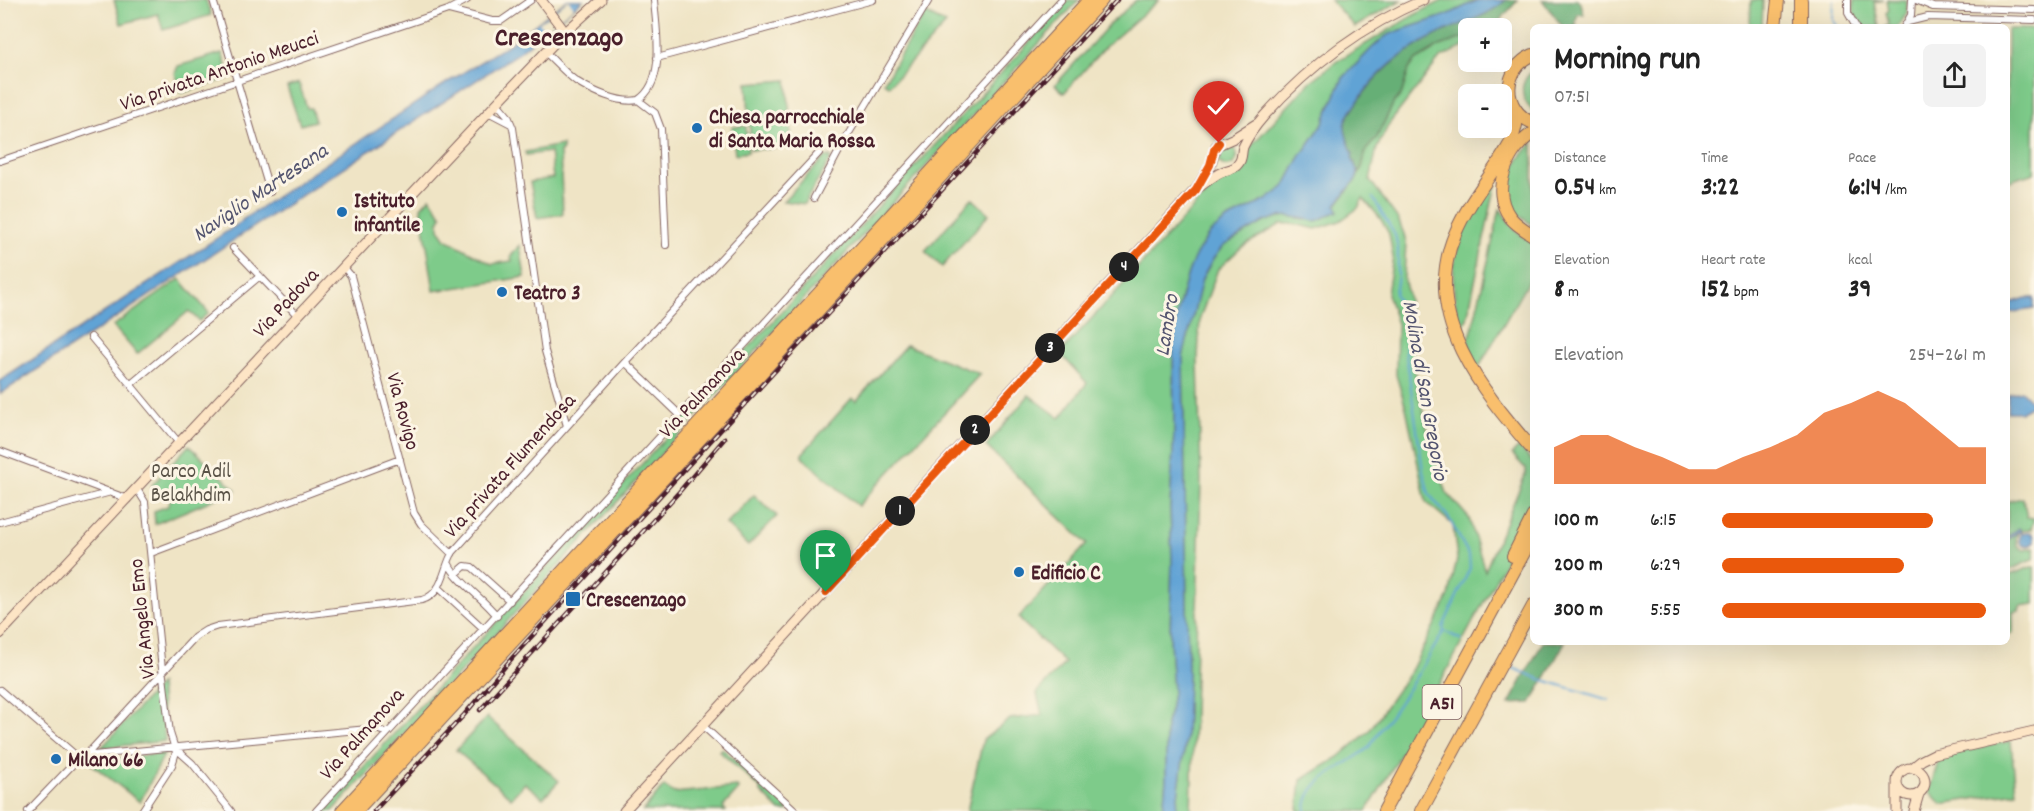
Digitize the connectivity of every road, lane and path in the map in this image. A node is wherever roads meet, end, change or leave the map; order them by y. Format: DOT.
graph roads {
  1 [pos="213,0"];
  2 [pos="467,0"];
  3 [pos="531,0"];
  4 [pos="601,0"];
  5 [pos="654,0"];
  6 [pos="873,0"];
  7 [pos="929,0"];
  8 [pos="1061,0"];
  9 [pos="1089,0"];
  10 [pos="1102,0"];
  11 [pos="1423,0"];
  12 [pos="1770,0"];
  13 [pos="1778,0"];
  14 [pos="1803,0"];
  15 [pos="1848,0"];
  16 [pos="1914,0"];
  17 [pos="542,1"];
  18 [pos="448,10"];
  19 [pos="2034,10"];
  20 [pos="2034,20"];
  21 [pos="1801,21"];
  22 [pos="1773,24"];
  23 [pos="1774,24"];
  24 [pos="1854,24"];
  25 [pos="1906,24"];
  26 [pos="1909,24"];
  27 [pos="565,32"];
  28 [pos="545,52"];
  29 [pos="1530,57"];
  30 [pos="657,58"];
  31 [pos="238,81"];
  32 [pos="638,100"];
  33 [pos="497,103"];
  34 [pos="1515,110"];
  35 [pos="488,112"];
  36 [pos="1530,121"];
  37 [pos="1258,122"];
  38 [pos="512,124"];
  39 [pos="1530,135"];
  40 [pos="1226,141"];
  41 [pos="819,153"];
  42 [pos="1242,155"];
  43 [pos="1213,156"];
  44 [pos="0,161"];
  45 [pos="1229,170"];
  46 [pos="1196,190"];
  47 [pos="270,192"];
  48 [pos="814,198"];
  49 [pos="1530,233"];
  50 [pos="666,245"];
  51 [pos="233,248"];
  52 [pos="343,266"];
  53 [pos="260,276"];
  54 [pos="297,315"];
  55 [pos="91,337"];
  56 [pos="625,362"];
  57 [pos="131,384"];
  58 [pos="680,415"];
  59 [pos="567,426"];
  60 [pos="179,443"];
  61 [pos="1530,447"];
  62 [pos="0,451"];
  63 [pos="400,459"];
  64 [pos="137,489"];
  65 [pos="111,492"];
  66 [pos="128,499"];
  67 [pos="0,522"];
  68 [pos="1530,522"];
  69 [pos="1530,542"];
  70 [pos="151,553"];
  71 [pos="452,554"];
  72 [pos="449,563"];
  73 [pos="456,574"];
  74 [pos="438,587"];
  75 [pos="1502,594"];
  76 [pos="510,601"];
  77 [pos="1530,611"];
  78 [pos="497,616"];
  79 [pos="484,629"];
  80 [pos="0,634"];
  81 [pos="163,670"];
  82 [pos="0,690"];
  83 [pos="703,726"];
  84 [pos="2034,731"];
  85 [pos="387,734"];
  86 [pos="175,747"];
  87 [pos="1936,753"];
  88 [pos="79,758"];
  89 [pos="1912,768"];
  90 [pos="1924,778"];
  91 [pos="1898,785"];
  92 [pos="1919,794"];
  93 [pos="28,811"];
  94 [pos="142,811"];
  95 [pos="231,811"];
  96 [pos="316,811"];
  97 [pos="342,811"];
  98 [pos="356,811"];
  99 [pos="624,811"];
  100 [pos="796,811"];
  101 [pos="1384,811"];
  102 [pos="1421,811"];
  103 [pos="1897,811"];
  104 [pos="1914,811"];
  1 -- 31 [label="street"];
  2 -- 18 [label="street, Via privata Antonio Meucci"];
  3 -- 18 [label="street"];
  4 -- 27 [label="street, Via Padova"];
  5 -- 30 [label="street"];
  6 -- 30 [label="street"];
  7 -- 48 [label="street"];
  8 -- 58 [label="street, Via Palmanova"];
  9 -- 97 [label="highway, Via Palmanova"];
  10 -- 98 [label="highway, Via Palmanova"];
  11 -- 37 [label="street"];
  12 -- 22 [label="highway"];
  13 -- 23 [label="highway"];
  14 -- 21 [label="highway"];
  15 -- 24 [label="street"];
  16 -- 19 [label="street"];
  16 -- 25 [label="street"];
  17 -- 27 [label="street"];
  18 -- 31 [label="street, Via privata Antonio Meucci"];
  20 -- 26 [label="street"];
  27 -- 28 [label="street, Via Padova"];
  28 -- 32 [label="street"];
  28 -- 33 [label="street, Via Padova"];
  29 -- 34 [label="highway"];
  30 -- 32 [label="street"];
  31 -- 44 [label="street, Via privata Antonio Meucci"];
  31 -- 47 [label="street"];
  32 -- 50 [label="street"];
  33 -- 35 [label="street, Via Padova"];
  33 -- 38 [label="street"];
  34 -- 36 [label="highway"];
  34 -- 61 [label="highway"];
  35 -- 38 [label="street"];
  35 -- 52 [label="street, Via Padova"];
  37 -- 40 [label="street"];
  37 -- 42 [label="street"];
  38 -- 59 [label="street"];
  39 -- 49 [label="highway"];
  40 -- 42 [label="street"];
  40 -- 43 [label="street"];
  41 -- 56 [label="street, Via privata Flumendosa"];
  42 -- 45 [label="street"];
  43 -- 45 [label="street"];
  43 -- 46 [label="street"];
  45 -- 46 [label="street"];
  46 -- 83 [label="street"];
  51 -- 53 [label="street"];
  52 -- 54 [label="street, Via Padova"];
  52 -- 63 [label="street, Via Rovigo"];
  53 -- 54 [label="street"];
  53 -- 57 [label="street"];
  54 -- 60 [label="street, Via Padova"];
  55 -- 57 [label="street"];
  56 -- 58 [label="street"];
  56 -- 59 [label="street, Via privata Flumendosa"];
  57 -- 60 [label="street"];
  58 -- 76 [label="street, Via Palmanova"];
  59 -- 71 [label="street, Via privata Flumendosa"];
  60 -- 64 [label="street, Via Padova"];
  62 -- 65 [label="street"];
  63 -- 70 [label="street"];
  63 -- 71 [label="street, Via Rovigo"];
  64 -- 66 [label="street, Via Padova"];
  64 -- 70 [label="street, Via Angelo Emo"];
  65 -- 66 [label="street"];
  65 -- 67 [label="street"];
  66 -- 80 [label="street, Via Padova"];
  68 -- 75 [label="highway"];
  69 -- 75 [label="highway, A51"];
  70 -- 81 [label="street, Via Angelo Emo"];
  71 -- 72 [label="street, Via privata Flumendosa"];
  72 -- 73 [label="street"];
  72 -- 74 [label="street, Via privata Flumendosa"];
  73 -- 76 [label="street"];
  73 -- 78 [label="street"];
  74 -- 79 [label="street"];
  74 -- 81 [label="street"];
  75 -- 101 [label="highway, A51"];
  76 -- 78 [label="street, Via Palmanova"];
  77 -- 102 [label="highway, A51"];
  78 -- 79 [label="street, Via Palmanova"];
  79 -- 85 [label="street, Via Palmanova"];
  81 -- 86 [label="street, Via Angelo Emo"];
  81 -- 88 [label="street"];
  82 -- 88 [label="street"];
  83 -- 99 [label="street"];
  83 -- 100 [label="street"];
  84 -- 87 [label="street"];
  85 -- 86 [label="street"];
  85 -- 96 [label="street, Via Palmanova"];
  86 -- 88 [label="street"];
  86 -- 94 [label="street"];
  86 -- 95 [label="street"];
  87 -- 89 [label="street"];
  87 -- 90 [label="street"];
  88 -- 93 [label="street"];
  89 -- 90 [label="street"];
  89 -- 91 [label="street"];
  90 -- 92 [label="street"];
  91 -- 92 [label="street"];
  91 -- 103 [label="street"];
  92 -- 104 [label="street"];
}
